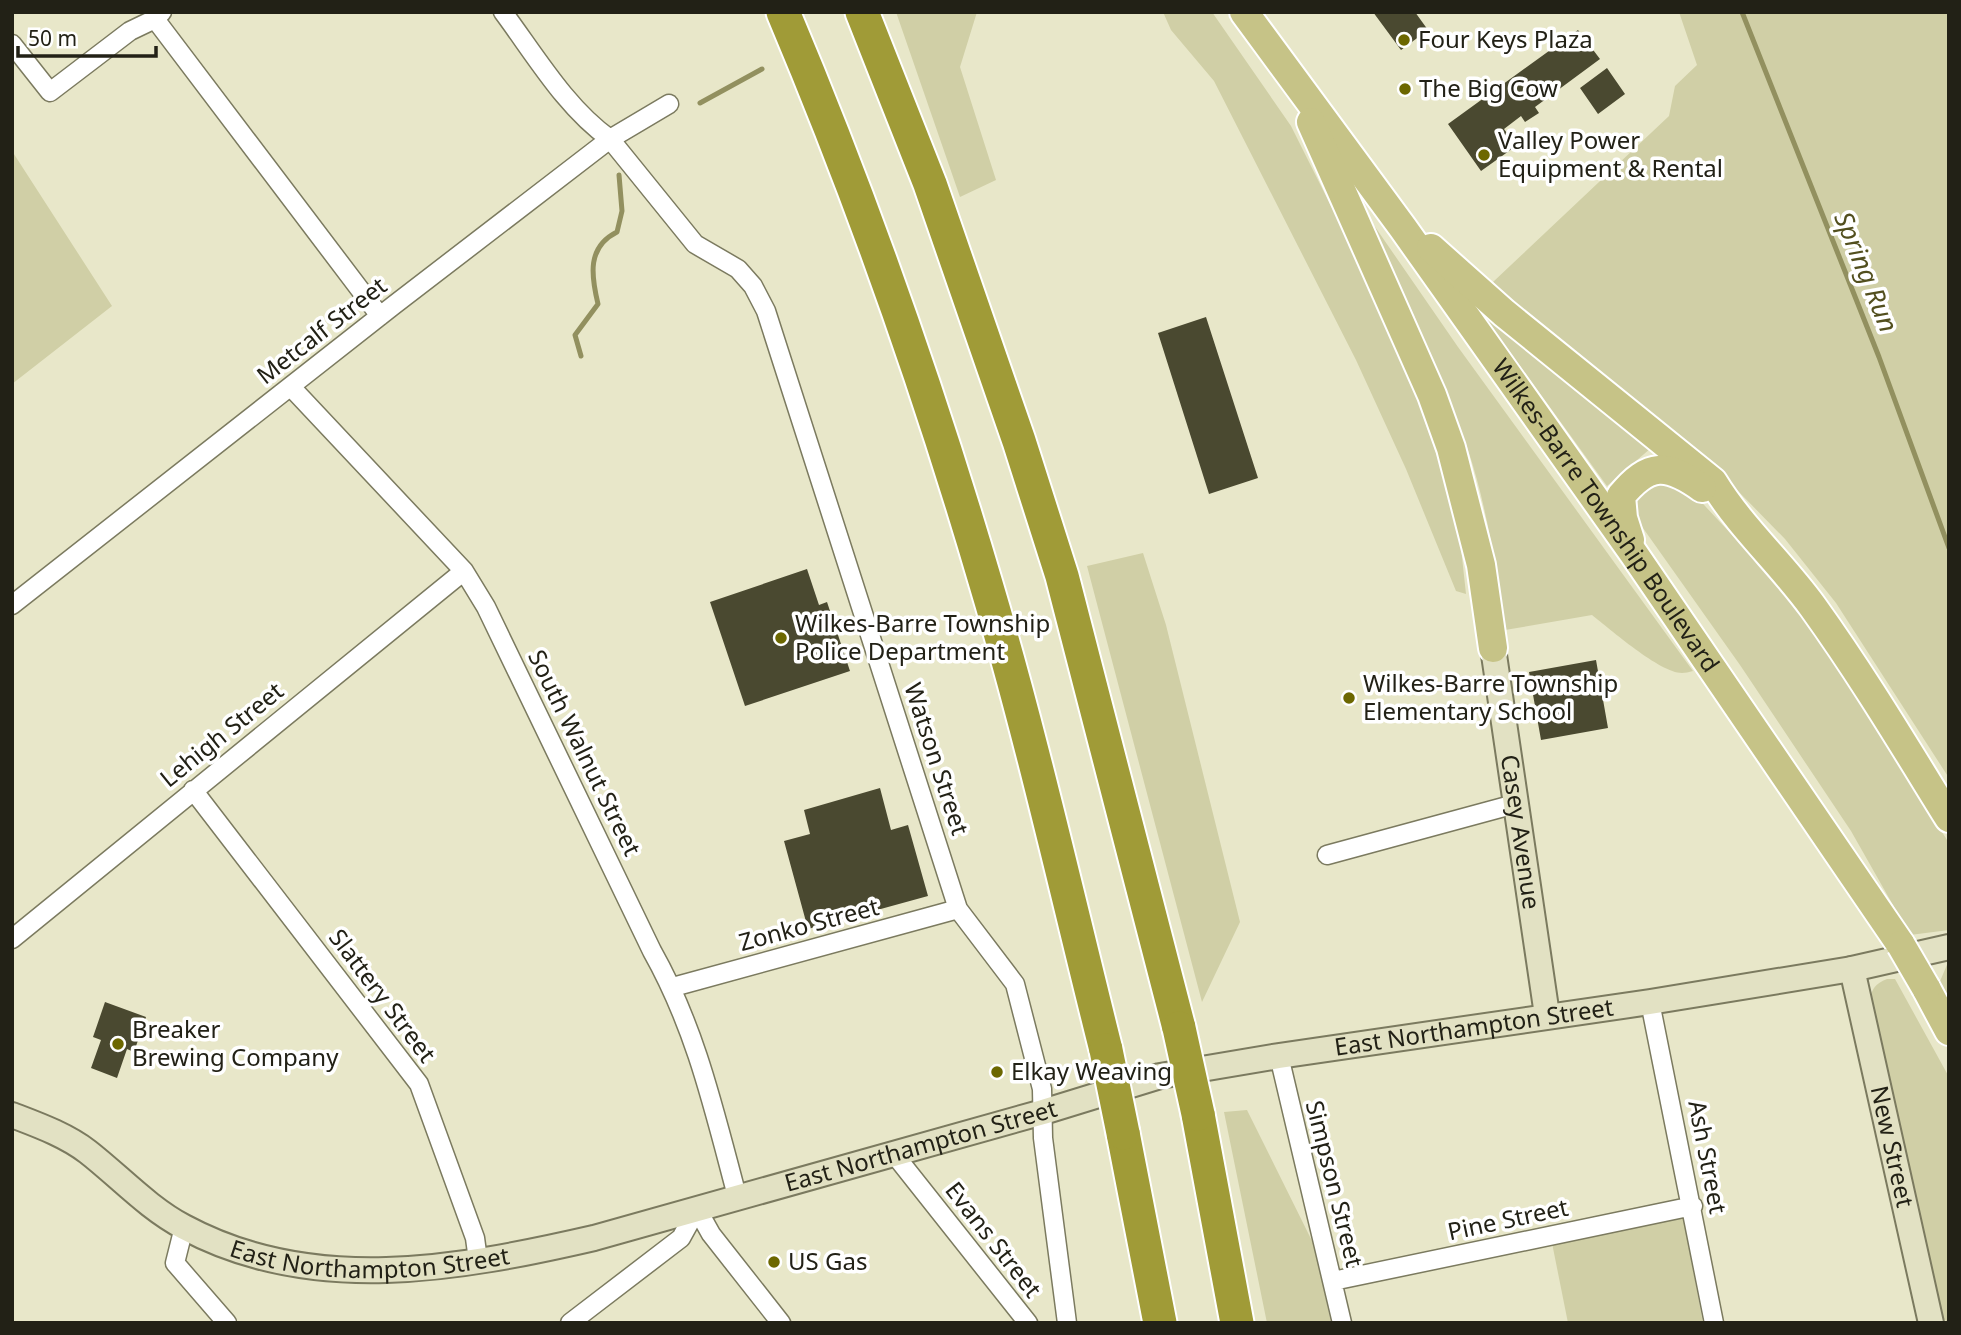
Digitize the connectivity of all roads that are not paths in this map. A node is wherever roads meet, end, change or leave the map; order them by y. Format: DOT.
graph roads {
  1 [pos="503,12"];
  2 [pos="783,12"];
  3 [pos="862,12"];
  4 [pos="1244,12"];
  5 [pos="159,16"];
  6 [pos="12,44"];
  7 [pos="1297,87"];
  8 [pos="669,104"];
  9 [pos="610,139"];
  10 [pos="1403,228"];
  11 [pos="380,316"];
  12 [pos="291,387"];
  13 [pos="1727,506"];
  14 [pos="1634,554"];
  15 [pos="464,571"];
  16 [pos="12,605"];
  17 [pos="1493,648"];
  18 [pos="193,790"];
  19 [pos="1515,804"];
  20 [pos="1949,818"];
  21 [pos="1327,855"];
  22 [pos="958,909"];
  23 [pos="12,939"];
  24 [pos="1949,947"];
  25 [pos="1852,969"];
  26 [pos="673,987"];
  27 [pos="1650,1002"];
  28 [pos="1547,1016"];
  29 [pos="1949,1031"];
  30 [pos="1279,1056"];
  31 [pos="1043,1112"];
  32 [pos="12,1115"];
  33 [pos="894,1154"];
  34 [pos="737,1196"];
  35 [pos="1693,1206"];
  36 [pos="697,1209"];
  37 [pos="184,1227"];
  38 [pos="478,1260"];
  39 [pos="1333,1280"];
  40 [pos="227,1323"];
  41 [pos="570,1323"];
  42 [pos="781,1323"];
  43 [pos="1028,1323"];
  44 [pos="1067,1323"];
  45 [pos="1160,1323"];
  46 [pos="1237,1323"];
  47 [pos="1342,1323"];
  48 [pos="1714,1323"];
  49 [pos="1931,1323"];
  1 -- 9 [label="street, Watson Street"];
  2 -- 45 [label="highway, bridge"];
  3 -- 46 [label="highway, bridge"];
  4 -- 7 [label="main road, Wilkes-Barre Township Boulevard"];
  5 -- 6 [label="street"];
  5 -- 11 [label="street"];
  7 -- 10 [label="main road, Wilkes-Barre Township Boulevard"];
  7 -- 17 [label="main road"];
  8 -- 9 [label="street, Metcalf Street"];
  9 -- 11 [label="street, Metcalf Street"];
  9 -- 22 [label="street, Watson Street"];
  10 -- 13 [label="main road"];
  10 -- 14 [label="main road, Wilkes-Barre Township Boulevard"];
  11 -- 12 [label="street, Metcalf Street"];
  12 -- 15 [label="street, South Walnut Street"];
  12 -- 16 [label="street, Metcalf Street"];
  13 -- 14 [label="main road"];
  13 -- 20 [label="main road"];
  14 -- 29 [label="main road, Wilkes-Barre Township Boulevard, bridge"];
  15 -- 18 [label="street, Lehigh Street"];
  15 -- 26 [label="street, South Walnut Street"];
  17 -- 19 [label="main road, Casey Avenue"];
  18 -- 23 [label="street, Lehigh Street"];
  18 -- 38 [label="street, Slattery Street"];
  19 -- 21 [label="street"];
  19 -- 28 [label="main road, Casey Avenue"];
  22 -- 26 [label="street, Zonko Street"];
  22 -- 31 [label="street, Watson Street"];
  24 -- 25 [label="main road, East Northampton Street"];
  25 -- 27 [label="main road, East Northampton Street"];
  25 -- 49 [label="main road, New Street"];
  26 -- 34 [label="street, South Walnut Street"];
  27 -- 28 [label="main road, East Northampton Street"];
  27 -- 35 [label="street, Ash Street"];
  28 -- 30 [label="main road, East Northampton Street"];
  30 -- 31 [label="main road, East Northampton Street"];
  30 -- 39 [label="street, Simpson Street"];
  31 -- 33 [label="main road, East Northampton Street"];
  31 -- 44 [label="street, Watson Street"];
  32 -- 37 [label="main road, East Northampton Street"];
  33 -- 34 [label="main road, East Northampton Street"];
  33 -- 43 [label="street, Evans Street"];
  34 -- 36 [label="main road, East Northampton Street"];
  35 -- 39 [label="street, Pine Street"];
  35 -- 48 [label="street, Ash Street"];
  36 -- 38 [label="main road, East Northampton Street"];
  36 -- 41 [label="street"];
  36 -- 42 [label="street"];
  37 -- 38 [label="main road, East Northampton Street"];
  37 -- 40 [label="street"];
  39 -- 47 [label="street, Simpson Street"];
}
